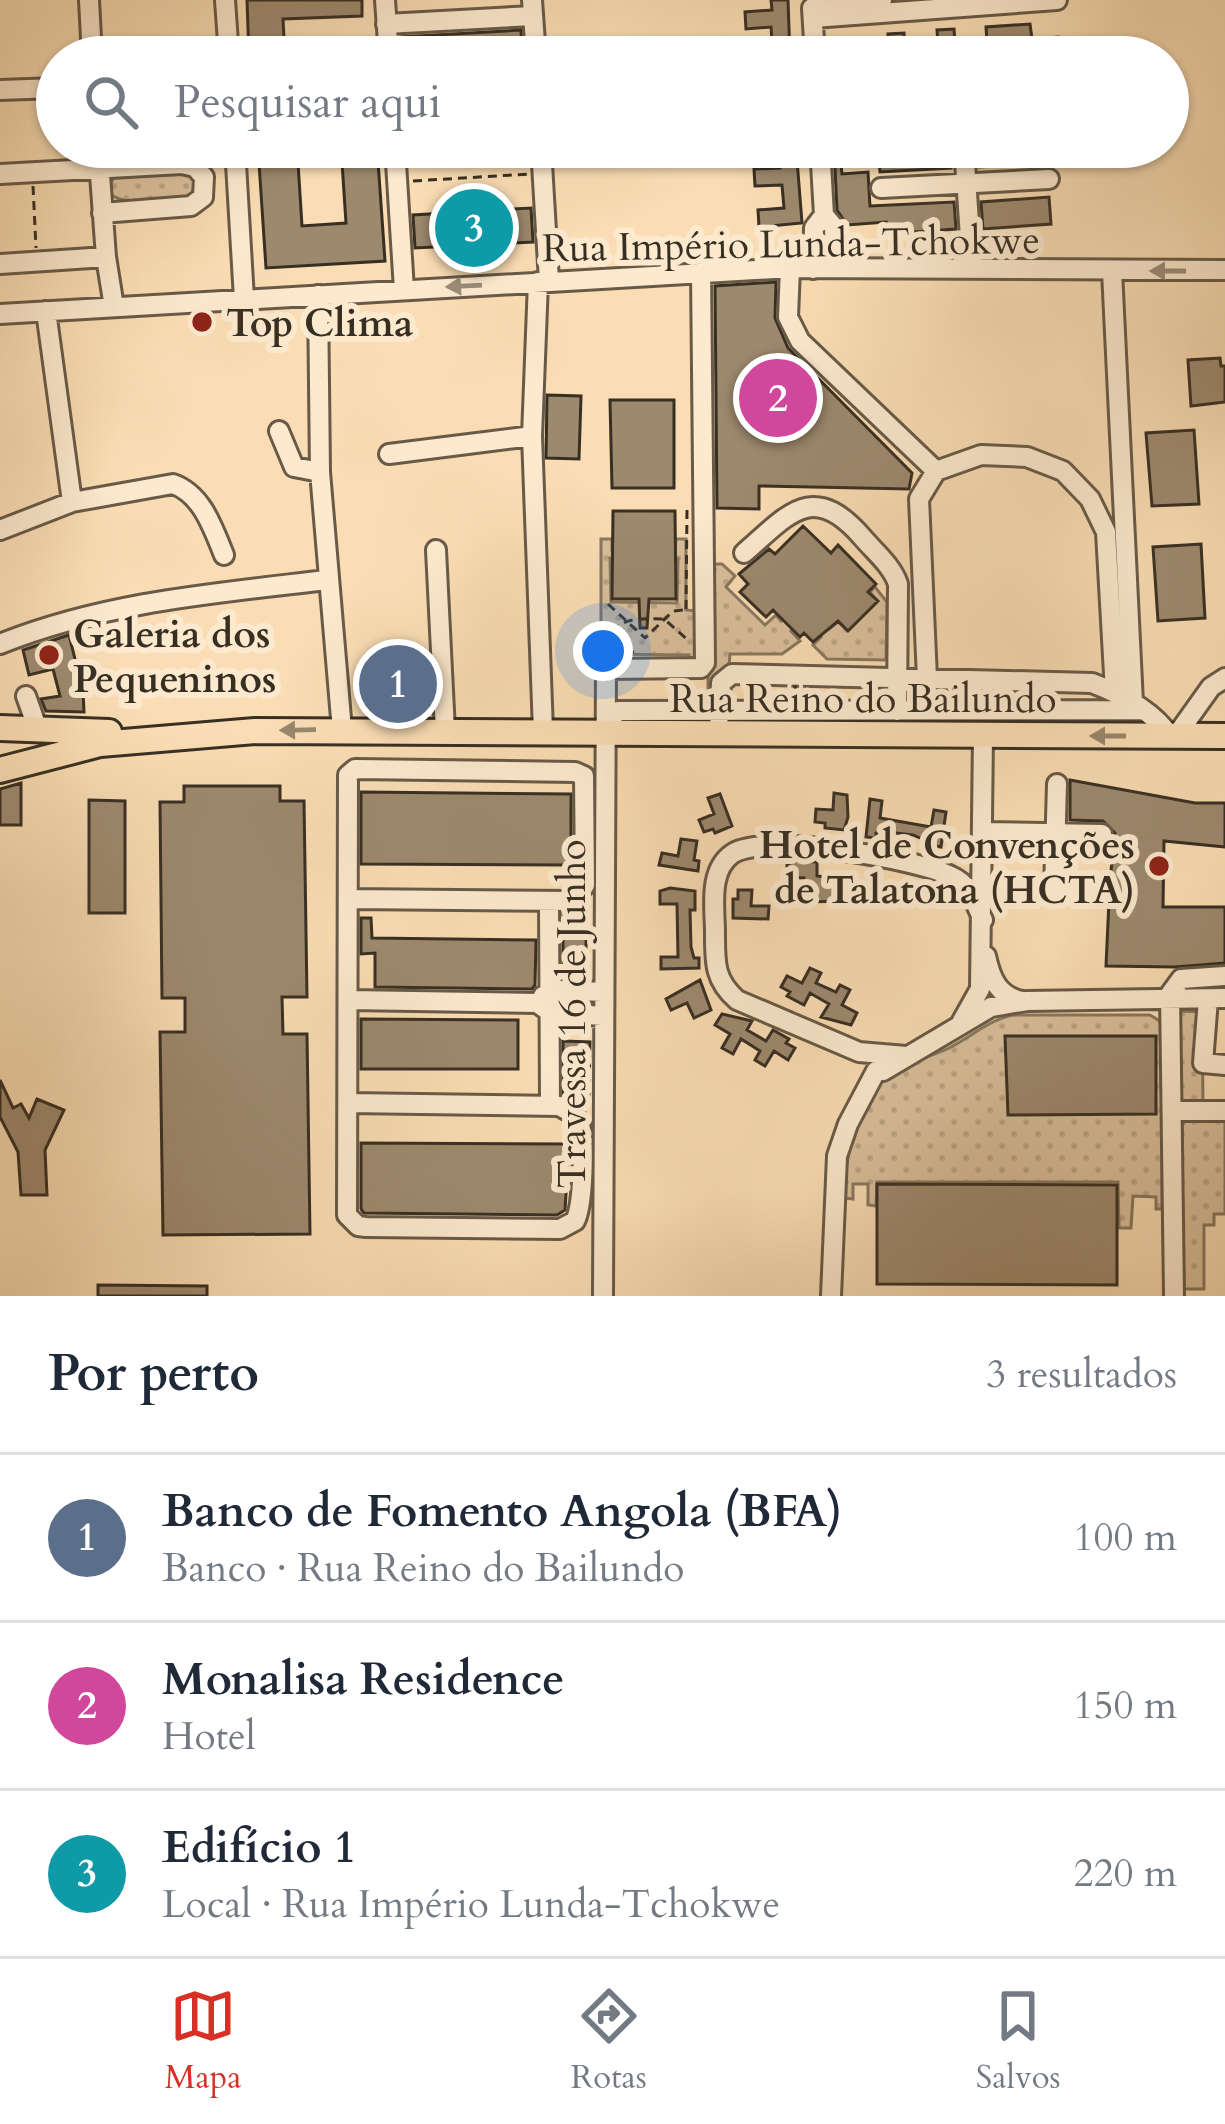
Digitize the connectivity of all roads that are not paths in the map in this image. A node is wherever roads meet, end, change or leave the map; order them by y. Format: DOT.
graph roads {
  1 [pos="89,0"];
  2 [pos="225,0"];
  3 [pos="385,0"];
  4 [pos="882,0"];
  5 [pos="1057,0"];
  6 [pos="533,8"];
  7 [pos="812,8"];
  8 [pos="386,24"];
  9 [pos="91,36"];
  10 [pos="228,36"];
  11 [pos="387,36"];
  12 [pos="36,89"];
  13 [pos="0,91"];
  14 [pos="117,168"];
  15 [pos="195,168"];
  16 [pos="236,168"];
  17 [pos="396,168"];
  18 [pos="541,168"];
  19 [pos="821,168"];
  20 [pos="965,168"];
  21 [pos="99,169"];
  22 [pos="0,173"];
  23 [pos="1049,179"];
  24 [pos="966,183"];
  25 [pos="880,188"];
  26 [pos="102,213"];
  27 [pos="824,215"];
  28 [pos="106,257"];
  29 [pos="0,264"];
  30 [pos="790,268"];
  31 [pos="813,268"];
  32 [pos="835,268"];
  33 [pos="972,268"];
  34 [pos="1225,270"];
  35 [pos="1112,271"];
  36 [pos="700,272"];
  37 [pos="543,282"];
  38 [pos="404,290"];
  39 [pos="318,295"];
  40 [pos="244,299"];
  41 [pos="114,307"];
  42 [pos="46,311"];
  43 [pos="0,314"];
  44 [pos="279,431"];
  45 [pos="532,436"];
  46 [pos="389,454"];
  47 [pos="936,471"];
  48 [pos="320,472"];
  49 [pos="72,502"];
  50 [pos="0,530"];
  51 [pos="436,550"];
  52 [pos="744,553"];
  53 [pos="224,555"];
  54 [pos="327,580"];
  55 [pos="0,644"];
  56 [pos="896,677"];
  57 [pos="927,678"];
  58 [pos="1225,678"];
  59 [pos="1115,692"];
  60 [pos="26,696"];
  61 [pos="1138,706"];
  62 [pos="720,709"];
  63 [pos="908,719"];
  64 [pos="0,728"];
  65 [pos="38,730"];
  66 [pos="342,730"];
  67 [pos="603,730"];
  68 [pos="255,731"];
  69 [pos="445,731"];
  70 [pos="543,731"];
  71 [pos="716,735"];
  72 [pos="982,735"];
  73 [pos="1173,736"];
  74 [pos="1225,736"];
  75 [pos="0,770"];
  76 [pos="1057,784"];
  77 [pos="982,832"];
  78 [pos="1056,833"];
  79 [pos="1102,834"];
  80 [pos="1054,890"];
  81 [pos="1101,890"];
  82 [pos="982,891"];
  83 [pos="349,898"];
  84 [pos="549,903"];
  85 [pos="983,920"];
  86 [pos="1225,976"];
  87 [pos="602,992"];
  88 [pos="990,995"];
  89 [pos="1170,999"];
  90 [pos="1216,999"];
  91 [pos="348,1000"];
  92 [pos="545,1002"];
  93 [pos="602,1016"];
  94 [pos="875,1062"];
  95 [pos="1225,1065"];
  96 [pos="347,1103"];
  97 [pos="550,1103"];
  98 [pos="1172,1111"];
  99 [pos="1225,1111"];
  100 [pos="603,1296"];
  101 [pos="831,1296"];
  102 [pos="1174,1296"];
  1 -- 9 [label="street"];
  2 -- 10 [label="street"];
  3 -- 8 [label="street"];
  4 -- 7 [label="street"];
  5 -- 7 [label="street"];
  6 -- 8 [label="street"];
  8 -- 11 [label="street"];
  12 -- 13 [label="street"];
  14 -- 21 [label="street"];
  15 -- 26 [label="street"];
  16 -- 40 [label="street"];
  17 -- 38 [label="street"];
  18 -- 37 [label="street"];
  19 -- 27 [label="street"];
  20 -- 24 [label="street"];
  21 -- 22 [label="street"];
  21 -- 26 [label="street"];
  23 -- 24 [label="street"];
  24 -- 25 [label="street"];
  24 -- 33 [label="street"];
  26 -- 28 [label="street"];
  27 -- 31 [label="street"];
  27 -- 32 [label="street"];
  28 -- 29 [label="street"];
  28 -- 41 [label="street"];
  30 -- 31 [label="street, Rua Império Lunda-Tchokwe"];
  30 -- 36 [label="street, Rua Império Lunda-Tchokwe"];
  30 -- 47 [label="street"];
  31 -- 32 [label="street, Rua Império Lunda-Tchokwe"];
  32 -- 33 [label="street, Rua Império Lunda-Tchokwe"];
  33 -- 35 [label="street, Rua Império Lunda-Tchokwe"];
  34 -- 35 [label="street, Rua Império Lunda-Tchokwe, one-way"];
  35 -- 61 [label="street"];
  36 -- 37 [label="street, Rua Império Lunda-Tchokwe"];
  36 -- 67 [label="street, Travessa 16 de Junho"];
  37 -- 38 [label="street, Rua Império Lunda-Tchokwe, one-way"];
  37 -- 45 [label="street"];
  38 -- 39 [label="street, Rua Império Lunda-Tchokwe"];
  39 -- 40 [label="street, Rua Império Lunda-Tchokwe"];
  39 -- 48 [label="street"];
  40 -- 41 [label="street, Rua Império Lunda-Tchokwe"];
  41 -- 42 [label="street, Rua Império Lunda-Tchokwe"];
  42 -- 43 [label="street, Rua Império Lunda-Tchokwe"];
  42 -- 49 [label="street"];
  44 -- 48 [label="street"];
  45 -- 46 [label="street"];
  45 -- 70 [label="street"];
  47 -- 57 [label="street"];
  47 -- 59 [label="street"];
  48 -- 54 [label="street"];
  49 -- 50 [label="street"];
  49 -- 53 [label="street"];
  51 -- 69 [label="street"];
  52 -- 56 [label="street"];
  54 -- 55 [label="street"];
  54 -- 66 [label="street"];
  56 -- 57 [label="street"];
  56 -- 62 [label="street"];
  56 -- 63 [label="street"];
  57 -- 59 [label="street"];
  58 -- 73 [label="street"];
  59 -- 61 [label="street"];
  60 -- 65 [label="street"];
  61 -- 63 [label="street"];
  61 -- 73 [label="street"];
  62 -- 63 [label="street"];
  62 -- 67 [label="street"];
  62 -- 71 [label="street"];
  63 -- 71 [label="main road, Rua Reino do Bailundo"];
  63 -- 72 [label="main road, Rua Reino do Bailundo"];
  64 -- 65 [label="main road"];
  65 -- 68 [label="main road"];
  66 -- 68 [label="main road, Rua Reino do Bailundo, one-way"];
  66 -- 69 [label="main road, Rua Reino do Bailundo"];
  67 -- 70 [label="main road, Rua Reino do Bailundo"];
  67 -- 71 [label="main road, Rua Reino do Bailundo"];
  67 -- 87 [label="street, Travessa 16 de Junho"];
  68 -- 75 [label="main road, Rua Reino do Bailundo"];
  69 -- 70 [label="main road, Rua Reino do Bailundo"];
  73 -- 72 [label="main road, Rua Reino do Bailundo, one-way"];
  72 -- 77 [label="street"];
  73 -- 74 [label="main road, Rua Reino do Bailundo"];
  76 -- 78 [label="street"];
  77 -- 78 [label="street"];
  77 -- 82 [label="street"];
  78 -- 79 [label="street"];
  78 -- 80 [label="street"];
  80 -- 81 [label="street"];
  80 -- 82 [label="street"];
  82 -- 85 [label="street"];
  83 -- 84 [label="street"];
  83 -- 84 [label="street"];
  83 -- 91 [label="street"];
  84 -- 92 [label="street"];
  85 -- 88 [label="street"];
  85 -- 94 [label="street"];
  86 -- 89 [label="street"];
  87 -- 92 [label="street"];
  87 -- 93 [label="street, Travessa 16 de Junho"];
  88 -- 89 [label="street"];
  88 -- 94 [label="street"];
  89 -- 90 [label="street"];
  89 -- 98 [label="street"];
  90 -- 95 [label="street"];
  91 -- 92 [label="street"];
  91 -- 96 [label="street"];
  92 -- 93 [label="street"];
  92 -- 97 [label="street"];
  93 -- 100 [label="street, Travessa 16 de Junho"];
  94 -- 101 [label="street"];
  96 -- 97 [label="street"];
  96 -- 97 [label="street"];
  98 -- 99 [label="street"];
  98 -- 102 [label="street"];
}
